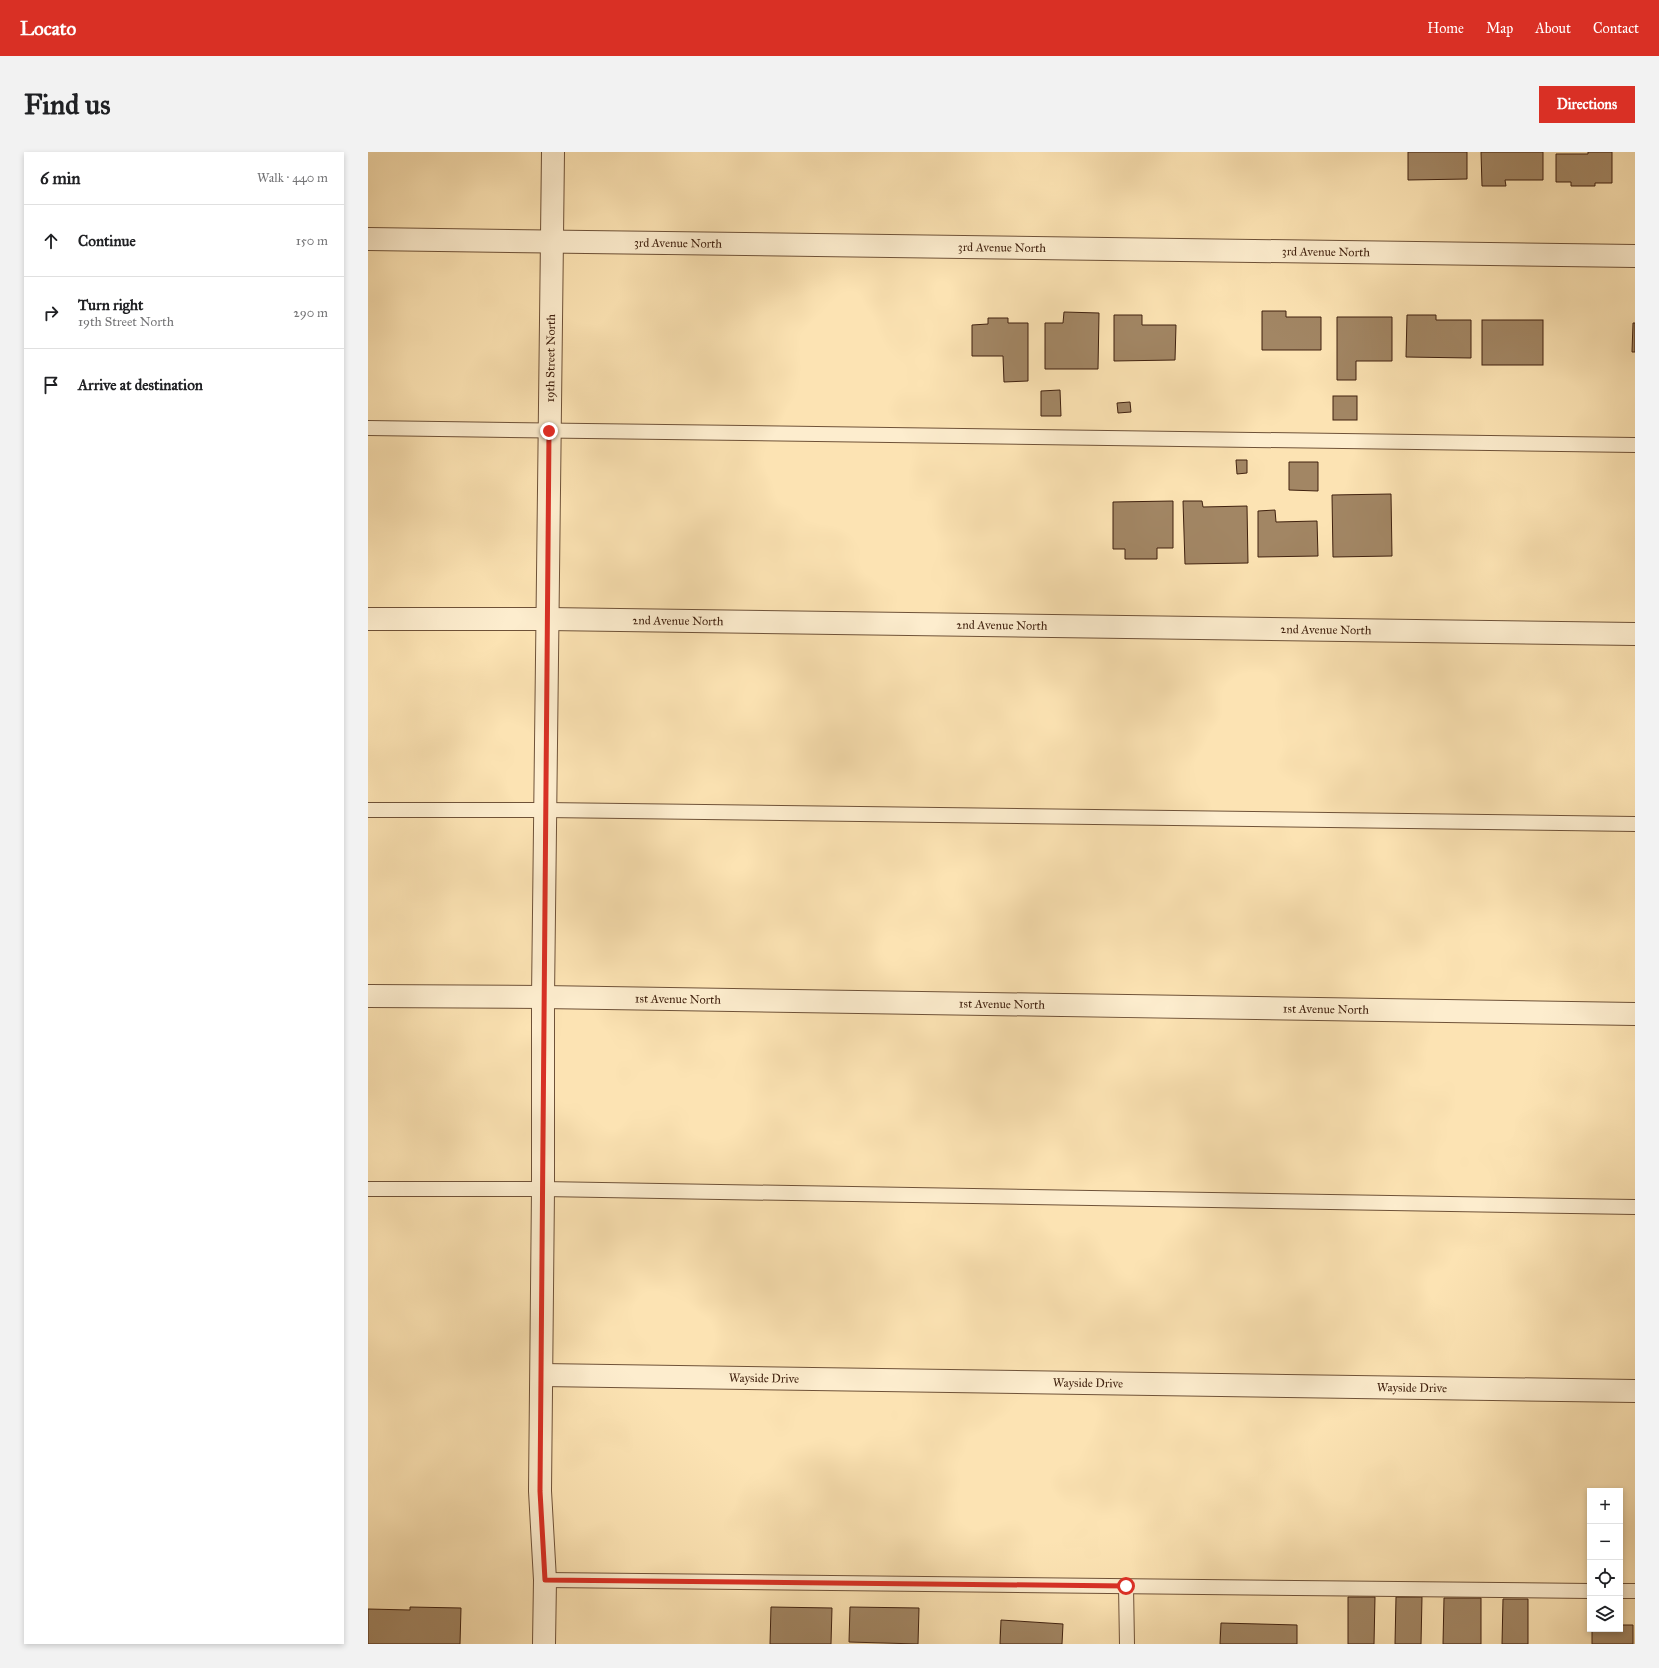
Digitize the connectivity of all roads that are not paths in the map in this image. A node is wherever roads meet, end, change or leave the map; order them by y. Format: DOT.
graph roads {
  1 [pos="553,152"];
  2 [pos="368,239"];
  3 [pos="551,240"];
  4 [pos="1635,256"];
  5 [pos="368,428"];
  6 [pos="549,431"];
  7 [pos="1635,445"];
  8 [pos="368,619"];
  9 [pos="548,619"];
  10 [pos="1635,634"];
  11 [pos="368,810"];
  12 [pos="545,810"];
  13 [pos="1635,824"];
  14 [pos="368,996"];
  15 [pos="543,997"];
  16 [pos="1635,1014"];
  17 [pos="543,1189"];
  18 [pos="368,1190"];
  19 [pos="1635,1207"];
  20 [pos="542,1375"];
  21 [pos="1635,1391"];
  22 [pos="545,1580"];
  23 [pos="1126,1586"];
  24 [pos="1587,1591"];
  25 [pos="1623,1591"];
  26 [pos="1635,1591"];
  27 [pos="544,1644"];
  28 [pos="1127,1644"];
  1 -- 3 [label="street, 19th Street North"];
  2 -- 3 [label="street, 3rd Avenue North"];
  3 -- 4 [label="street, 3rd Avenue North"];
  3 -- 6 [label="street, 19th Street North"];
  5 -- 6 [label="lane"];
  6 -- 7 [label="lane"];
  6 -- 9 [label="street, 19th Street North"];
  8 -- 9 [label="street, 2nd Avenue North"];
  9 -- 10 [label="street, 2nd Avenue North"];
  9 -- 12 [label="street, 19th Street North"];
  11 -- 12 [label="lane"];
  12 -- 13 [label="lane"];
  12 -- 15 [label="street, 19th Street North"];
  14 -- 15 [label="street, 1st Avenue North"];
  15 -- 16 [label="street, 1st Avenue North"];
  15 -- 17 [label="street, 19th Street North"];
  17 -- 18 [label="lane"];
  17 -- 19 [label="lane"];
  17 -- 20 [label="street, 19th Street North"];
  20 -- 21 [label="street, Wayside Drive"];
  20 -- 22 [label="street, 19th Street North"];
  22 -- 23 [label="lane"];
  22 -- 27 [label="street, 19th Street North"];
  23 -- 24 [label="lane"];
  23 -- 28 [label="lane"];
  25 -- 26 [label="lane"];
}
